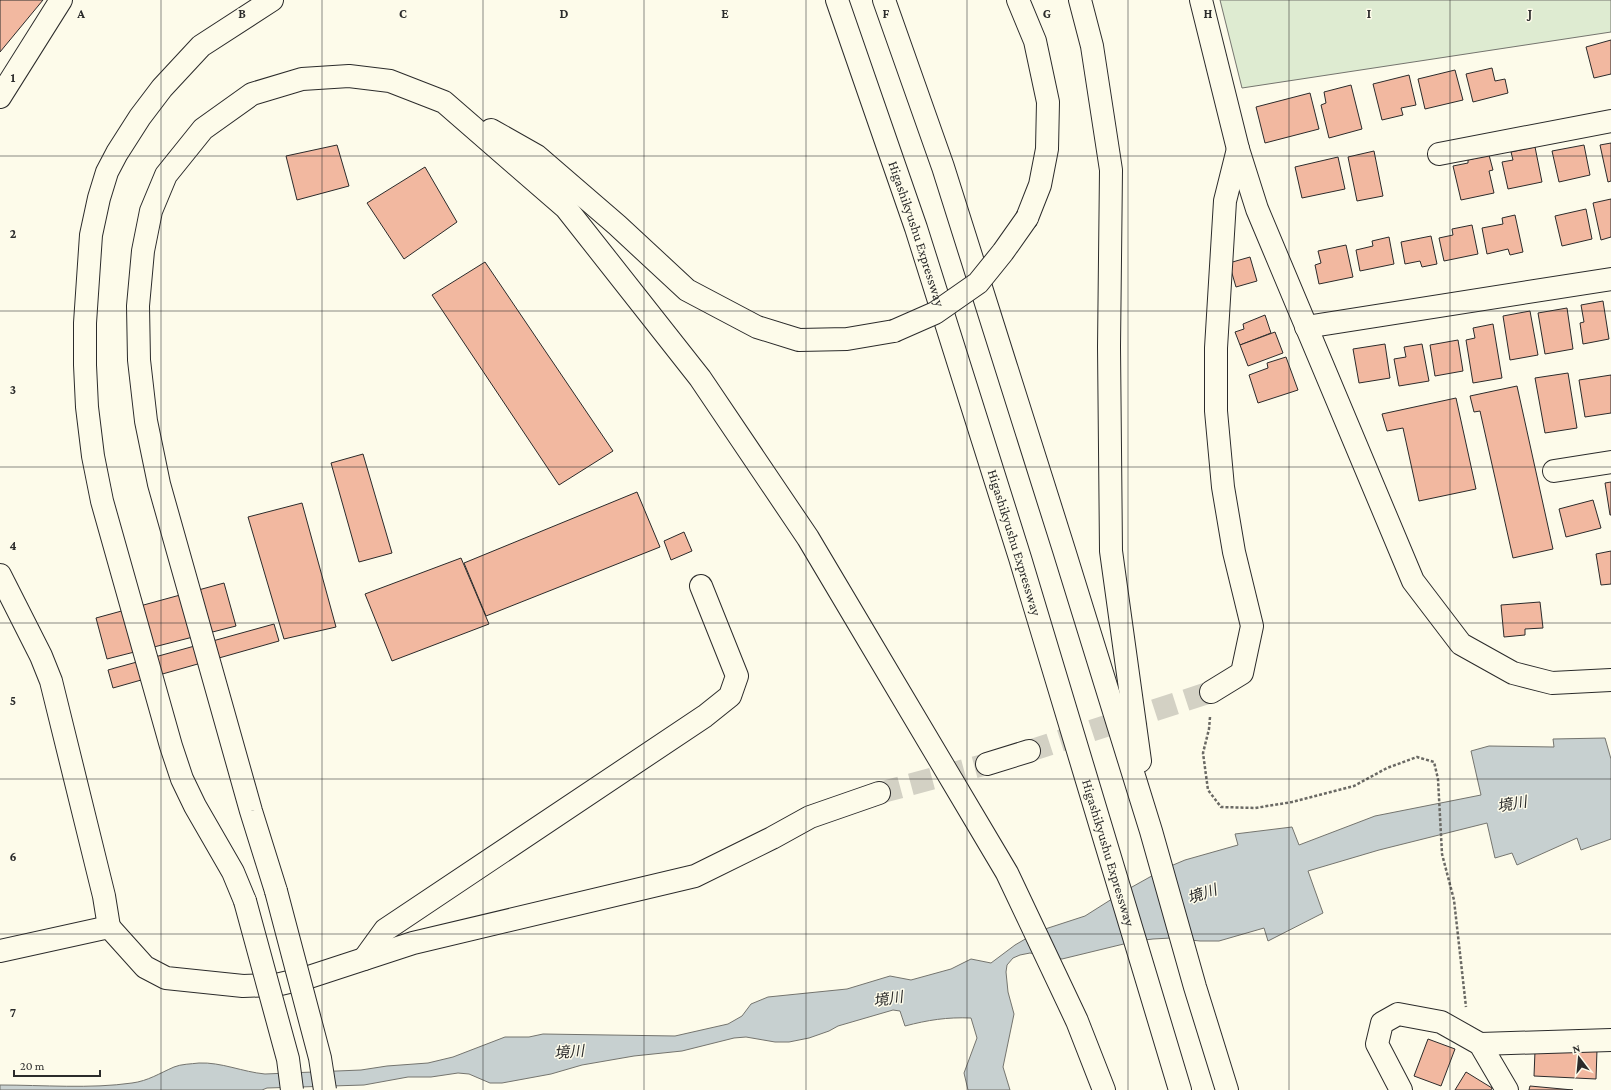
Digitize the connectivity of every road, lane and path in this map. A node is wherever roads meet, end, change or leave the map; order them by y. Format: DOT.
graph roads {
  1 [pos="62,0"];
  2 [pos="252,0"];
  3 [pos="272,0"];
  4 [pos="837,0"];
  5 [pos="884,0"];
  6 [pos="1018,0"];
  7 [pos="1080,0"];
  8 [pos="1201,0"];
  9 [pos="201,46"];
  10 [pos="0,97"];
  11 [pos="444,102"];
  12 [pos="1611,121"];
  13 [pos="1238,149"];
  14 [pos="1439,154"];
  15 [pos="1611,280"];
  16 [pos="1306,326"];
  17 [pos="1611,462"];
  18 [pos="1554,471"];
  19 [pos="0,576"];
  20 [pos="701,586"];
  21 [pos="1611,680"];
  22 [pos="1211,692"];
  23 [pos="1029,751"];
  24 [pos="987,764"];
  25 [pos="879,793"];
  26 [pos="1150,831"];
  27 [pos="109,927"];
  28 [pos="0,950"];
  29 [pos="364,959"];
  30 [pos="1611,1040"];
  31 [pos="1480,1044"];
  32 [pos="292,1090"];
  33 [pos="325,1090"];
  34 [pos="1104,1090"];
  35 [pos="1180,1090"];
  36 [pos="1227,1090"];
  37 [pos="1401,1090"];
  38 [pos="1507,1090"];
  1 -- 10 [label="main road"];
  2 -- 9 [label="main road"];
  3 -- 9 [label="main road"];
  4 -- 35 [label="main road, Higashikyushu Expressway"];
  5 -- 26 [label="main road"];
  6 -- 11 [label="main road, bridge"];
  7 -- 26 [label="main road"];
  8 -- 13 [label="main road"];
  9 -- 32 [label="main road, bridge"];
  11 -- 33 [label="main road, bridge"];
  11 -- 34 [label="main road"];
  12 -- 14 [label="main road"];
  13 -- 16 [label="main road"];
  13 -- 22 [label="main road"];
  15 -- 16 [label="main road"];
  16 -- 21 [label="main road"];
  17 -- 18 [label="main road"];
  19 -- 27 [label="main road"];
  20 -- 29 [label="main road"];
  22 -- 31 [label="path"];
  23 -- 24 [label="main road"];
  25 -- 29 [label="main road"];
  26 -- 36 [label="main road"];
  27 -- 28 [label="main road"];
  27 -- 29 [label="main road"];
  30 -- 31 [label="main road"];
  31 -- 37 [label="main road"];
  31 -- 38 [label="main road"];
}
